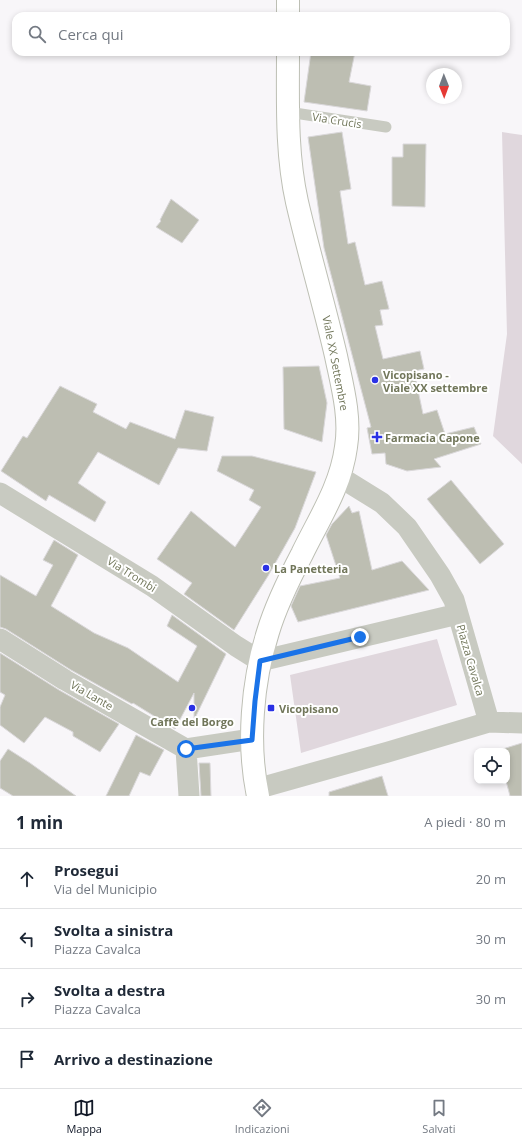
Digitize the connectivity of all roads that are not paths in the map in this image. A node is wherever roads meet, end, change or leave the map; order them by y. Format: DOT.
graph roads {
  1 [pos="288,56"];
  2 [pos="288,112"];
  3 [pos="386,127"];
  4 [pos="340,477"];
  5 [pos="0,493"];
  6 [pos="458,614"];
  7 [pos="0,639"];
  8 [pos="260,661"];
  9 [pos="489,722"];
  10 [pos="522,723"];
  11 [pos="252,740"];
  12 [pos="186,749"];
  13 [pos="257,793"];
  14 [pos="189,796"];
  1 -- 2 [label="street, Viale XX Settembre"];
  2 -- 3 [label="lane, Via Crucis"];
  2 -- 4 [label="street, Viale XX Settembre"];
  4 -- 6 [label="street"];
  4 -- 8 [label="street, Viale XX Settembre"];
  5 -- 8 [label="street, Via Trombi"];
  6 -- 8 [label="street, Piazza Cavalca"];
  6 -- 9 [label="street, Piazza Cavalca"];
  7 -- 12 [label="street, Via Lante"];
  8 -- 11 [label="street"];
  9 -- 10 [label="street"];
  9 -- 13 [label="street"];
  11 -- 12 [label="street"];
  11 -- 13 [label="street"];
  12 -- 14 [label="street"];
}
